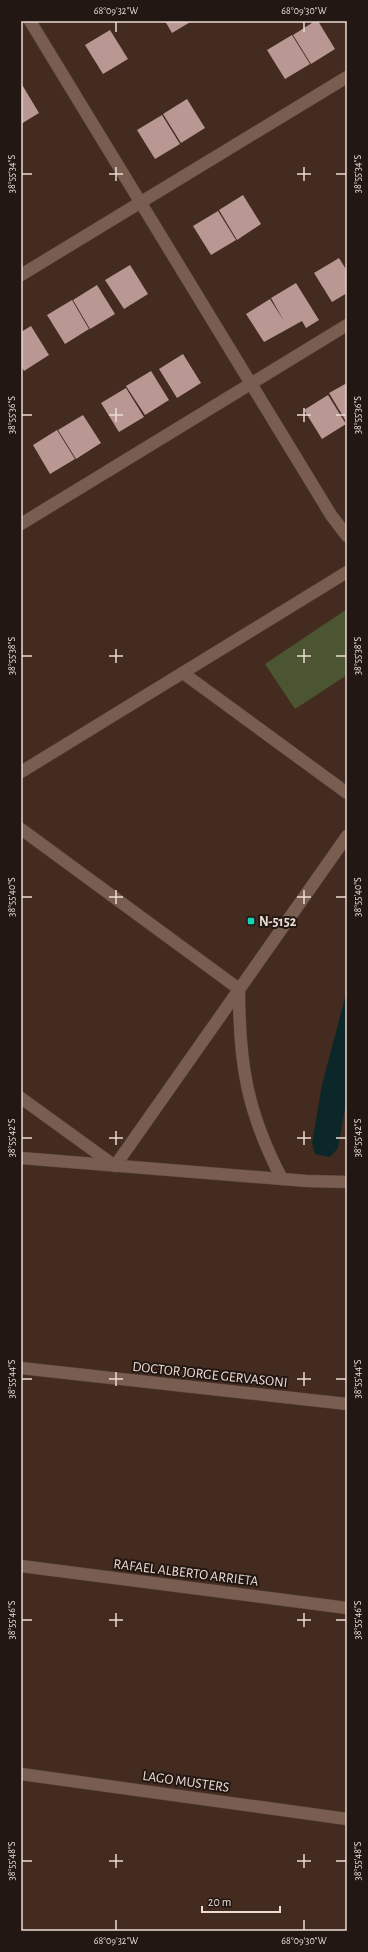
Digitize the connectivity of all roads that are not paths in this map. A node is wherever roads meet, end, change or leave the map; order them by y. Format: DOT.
graph roads {
  1 [pos="31,21"];
  2 [pos="21,27"];
  3 [pos="347,77"];
  4 [pos="141,203"];
  5 [pos="21,276"];
  6 [pos="347,325"];
  7 [pos="251,384"];
  8 [pos="21,524"];
  9 [pos="347,536"];
  10 [pos="347,572"];
  11 [pos="183,673"];
  12 [pos="21,772"];
  13 [pos="347,793"];
  14 [pos="21,829"];
  15 [pos="347,836"];
  16 [pos="239,989"];
  17 [pos="21,1098"];
  18 [pos="21,1158"];
  19 [pos="115,1166"];
  20 [pos="282,1179"];
  21 [pos="347,1182"];
  22 [pos="21,1368"];
  23 [pos="347,1404"];
  24 [pos="21,1566"];
  25 [pos="347,1608"];
  26 [pos="21,1774"];
  27 [pos="347,1819"];
  1 -- 2 [label="street"];
  1 -- 4 [label="street"];
  3 -- 4 [label="street"];
  4 -- 5 [label="street"];
  4 -- 7 [label="street"];
  6 -- 7 [label="street"];
  7 -- 8 [label="street"];
  7 -- 9 [label="street"];
  10 -- 11 [label="street"];
  11 -- 12 [label="street"];
  11 -- 13 [label="street"];
  14 -- 16 [label="street"];
  15 -- 16 [label="street"];
  16 -- 19 [label="street"];
  16 -- 20 [label="street"];
  17 -- 19 [label="street"];
  18 -- 19 [label="street"];
  19 -- 20 [label="street"];
  20 -- 21 [label="street"];
  22 -- 23 [label="street, DOCTOR JORGE GERVASONI"];
  24 -- 25 [label="street, RAFAEL ALBERTO ARRIETA"];
  26 -- 27 [label="street, LAGO MUSTERS"];
}
